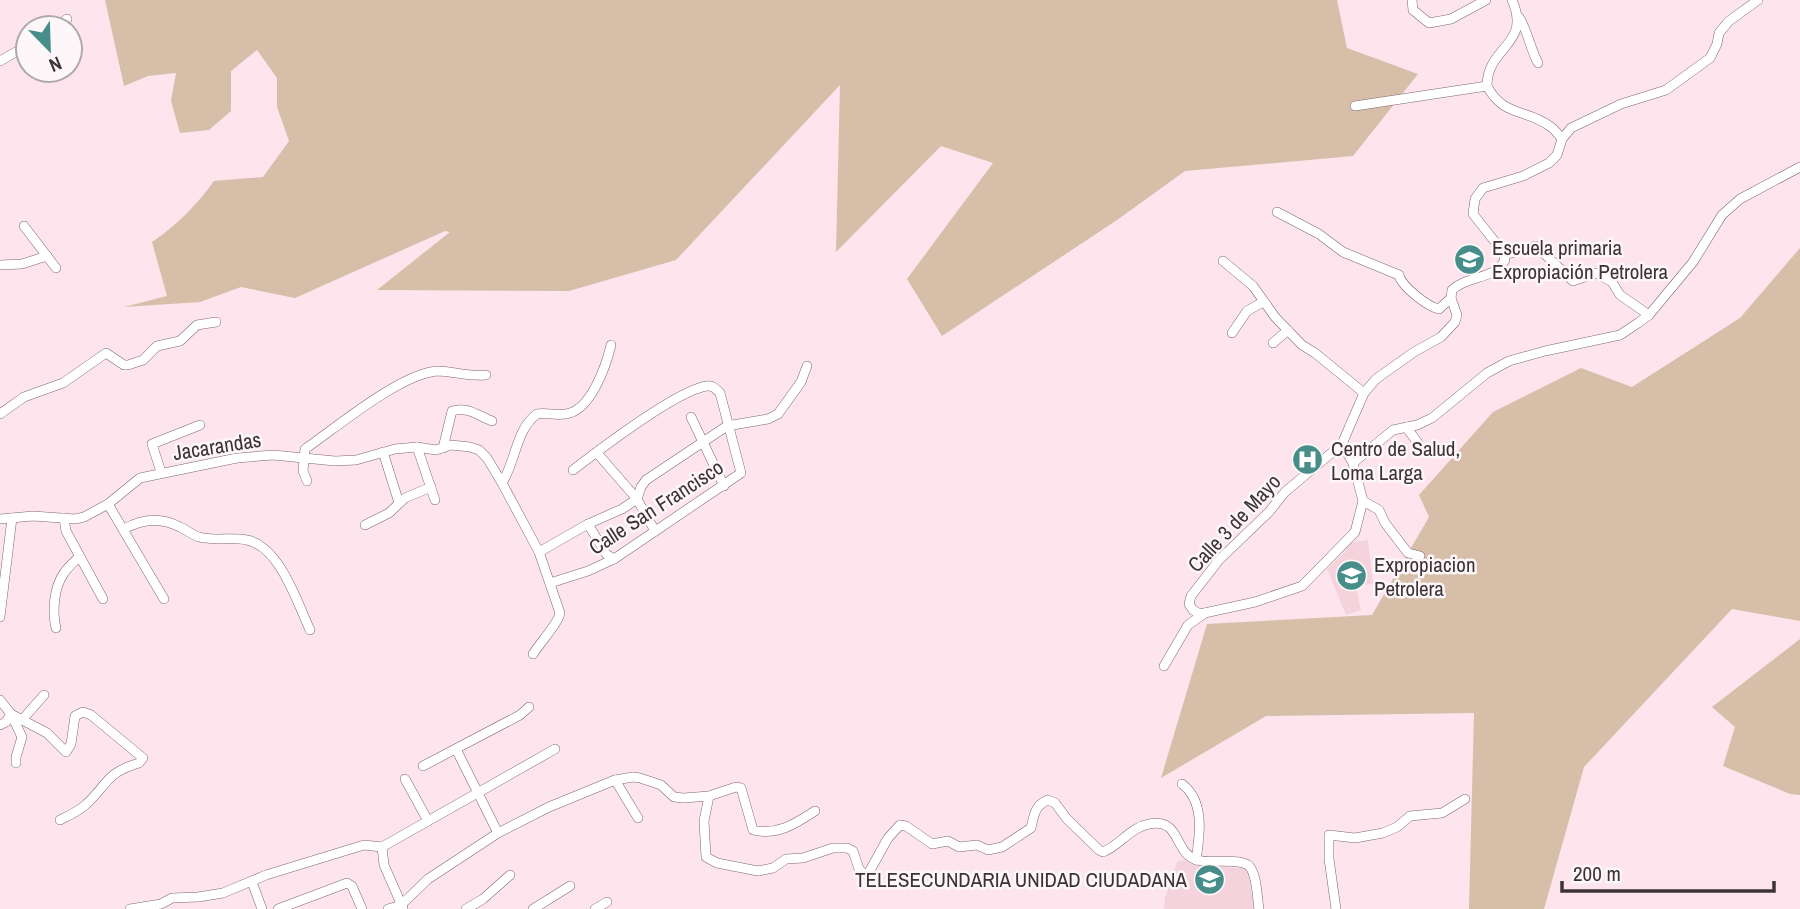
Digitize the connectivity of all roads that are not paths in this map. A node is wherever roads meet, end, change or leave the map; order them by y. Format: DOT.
graph roads {
  1 [pos="1412,0"];
  2 [pos="1486,0"];
  3 [pos="1512,0"];
  4 [pos="1758,0"];
  5 [pos="1518,16"];
  6 [pos="1538,63"];
  7 [pos="1487,86"];
  8 [pos="1355,106"];
  9 [pos="1562,139"];
  10 [pos="1800,167"];
  11 [pos="1277,212"];
  12 [pos="24,226"];
  13 [pos="1504,255"];
  14 [pos="47,256"];
  15 [pos="1223,261"];
  16 [pos="0,265"];
  17 [pos="56,268"];
  18 [pos="1451,298"];
  19 [pos="1263,302"];
  20 [pos="1649,315"];
  21 [pos="216,322"];
  22 [pos="1288,330"];
  23 [pos="1232,333"];
  24 [pos="1273,343"];
  25 [pos="611,345"];
  26 [pos="807,366"];
  27 [pos="486,375"];
  28 [pos="1364,393"];
  29 [pos="0,414"];
  30 [pos="691,417"];
  31 [pos="492,421"];
  32 [pos="200,425"];
  33 [pos="727,426"];
  34 [pos="1406,427"];
  35 [pos="704,443"];
  36 [pos="1418,443"];
  37 [pos="1342,444"];
  38 [pos="417,447"];
  39 [pos="443,448"];
  40 [pos="383,452"];
  41 [pos="597,453"];
  42 [pos="303,457"];
  43 [pos="1353,463"];
  44 [pos="573,470"];
  45 [pos="160,472"];
  46 [pos="307,481"];
  47 [pos="502,483"];
  48 [pos="724,486"];
  49 [pos="431,487"];
  50 [pos="637,499"];
  51 [pos="435,500"];
  52 [pos="1363,501"];
  53 [pos="399,503"];
  54 [pos="108,504"];
  55 [pos="12,518"];
  56 [pos="64,518"];
  57 [pos="0,519"];
  58 [pos="588,524"];
  59 [pos="365,525"];
  60 [pos="124,529"];
  61 [pos="655,531"];
  62 [pos="539,552"];
  63 [pos="1420,556"];
  64 [pos="79,557"];
  65 [pos="614,559"];
  66 [pos="550,583"];
  67 [pos="103,599"];
  68 [pos="164,599"];
  69 [pos="1207,612"];
  70 [pos="1,615"];
  71 [pos="55,628"];
  72 [pos="310,630"];
  73 [pos="533,654"];
  74 [pos="1164,666"];
  75 [pos="44,695"];
  76 [pos="0,700"];
  77 [pos="529,708"];
  78 [pos="11,714"];
  79 [pos="22,720"];
  80 [pos="0,725"];
  81 [pos="456,749"];
  82 [pos="555,749"];
  83 [pos="16,764"];
  84 [pos="423,766"];
  85 [pos="405,779"];
  86 [pos="615,780"];
  87 [pos="1182,784"];
  88 [pos="477,792"];
  89 [pos="709,796"];
  90 [pos="1465,799"];
  91 [pos="815,811"];
  92 [pos="638,818"];
  93 [pos="60,820"];
  94 [pos="428,821"];
  95 [pos="498,833"];
  96 [pos="383,847"];
  97 [pos="1196,860"];
  98 [pos="510,875"];
  99 [pos="252,882"];
  100 [pos="570,886"];
  101 [pos="198,897"];
  102 [pos="607,902"];
  103 [pos="162,906"];
  104 [pos="403,907"];
  105 [pos="132,908"];
  106 [pos="203,909"];
  107 [pos="262,909"];
  108 [pos="278,909"];
  109 [pos="362,909"];
  110 [pos="388,909"];
  111 [pos="466,909"];
  112 [pos="533,909"];
  113 [pos="595,909"];
  114 [pos="1259,909"];
  115 [pos="1336,909"];
  1 -- 2 [label="street"];
  3 -- 5 [label="street"];
  4 -- 9 [label="street"];
  5 -- 6 [label="street"];
  5 -- 7 [label="street"];
  7 -- 8 [label="street"];
  7 -- 9 [label="street"];
  9 -- 13 [label="street"];
  10 -- 20 [label="street"];
  11 -- 18 [label="street"];
  12 -- 14 [label="street"];
  13 -- 18 [label="street"];
  13 -- 20 [label="street"];
  14 -- 16 [label="street"];
  14 -- 17 [label="street"];
  15 -- 19 [label="street"];
  18 -- 28 [label="street"];
  19 -- 22 [label="street"];
  19 -- 23 [label="street"];
  20 -- 34 [label="street"];
  21 -- 29 [label="street"];
  22 -- 24 [label="street"];
  22 -- 28 [label="street"];
  25 -- 47 [label="street"];
  26 -- 33 [label="street"];
  27 -- 42 [label="street"];
  28 -- 37 [label="street"];
  30 -- 35 [label="street"];
  31 -- 39 [label="street"];
  32 -- 45 [label="street"];
  33 -- 35 [label="street"];
  33 -- 41 [label="street"];
  33 -- 48 [label="street, Calle San Francisco"];
  34 -- 36 [label="street"];
  34 -- 43 [label="street"];
  35 -- 48 [label="street"];
  35 -- 50 [label="street"];
  37 -- 43 [label="street"];
  37 -- 69 [label="street, Calle 3 de Mayo"];
  38 -- 39 [label="street, Jacarandas"];
  38 -- 40 [label="street, Jacarandas"];
  38 -- 49 [label="street"];
  39 -- 47 [label="street, Jacarandas"];
  40 -- 42 [label="street, Jacarandas"];
  40 -- 53 [label="street"];
  41 -- 44 [label="street"];
  41 -- 50 [label="street"];
  42 -- 45 [label="street, Jacarandas"];
  42 -- 46 [label="street"];
  43 -- 52 [label="street"];
  45 -- 54 [label="street, Jacarandas"];
  47 -- 62 [label="street"];
  48 -- 61 [label="street, Calle San Francisco"];
  49 -- 51 [label="street"];
  49 -- 53 [label="street"];
  50 -- 58 [label="street"];
  50 -- 61 [label="street"];
  52 -- 63 [label="street"];
  52 -- 69 [label="street"];
  53 -- 59 [label="street"];
  54 -- 56 [label="street, Jacarandas"];
  54 -- 60 [label="street"];
  55 -- 56 [label="street, Jacarandas"];
  55 -- 57 [label="street, Jacarandas"];
  55 -- 70 [label="street"];
  56 -- 64 [label="street"];
  58 -- 62 [label="street"];
  58 -- 65 [label="street"];
  60 -- 68 [label="street"];
  60 -- 72 [label="street"];
  61 -- 65 [label="street, Calle San Francisco"];
  62 -- 66 [label="street"];
  64 -- 67 [label="street"];
  64 -- 71 [label="street"];
  65 -- 66 [label="street, Calle San Francisco"];
  66 -- 73 [label="street"];
  69 -- 74 [label="street"];
  75 -- 79 [label="street"];
  76 -- 78 [label="street"];
  77 -- 81 [label="street"];
  78 -- 79 [label="street"];
  78 -- 80 [label="street"];
  78 -- 83 [label="street"];
  79 -- 93 [label="street"];
  81 -- 84 [label="street"];
  81 -- 88 [label="street"];
  82 -- 88 [label="street"];
  85 -- 94 [label="street"];
  86 -- 89 [label="street"];
  86 -- 92 [label="street"];
  86 -- 95 [label="street"];
  87 -- 97 [label="street"];
  88 -- 94 [label="street"];
  88 -- 95 [label="street"];
  89 -- 91 [label="street"];
  89 -- 97 [label="street"];
  90 -- 115 [label="street"];
  94 -- 96 [label="street"];
  95 -- 104 [label="street"];
  96 -- 99 [label="street"];
  96 -- 104 [label="street"];
  97 -- 114 [label="street"];
  98 -- 111 [label="street"];
  99 -- 101 [label="street"];
  99 -- 107 [label="street"];
  100 -- 112 [label="street"];
  101 -- 103 [label="street"];
  101 -- 106 [label="street"];
  102 -- 113 [label="street"];
  103 -- 105 [label="street"];
  104 -- 110 [label="street"];
  108 -- 109 [label="street"];
}
